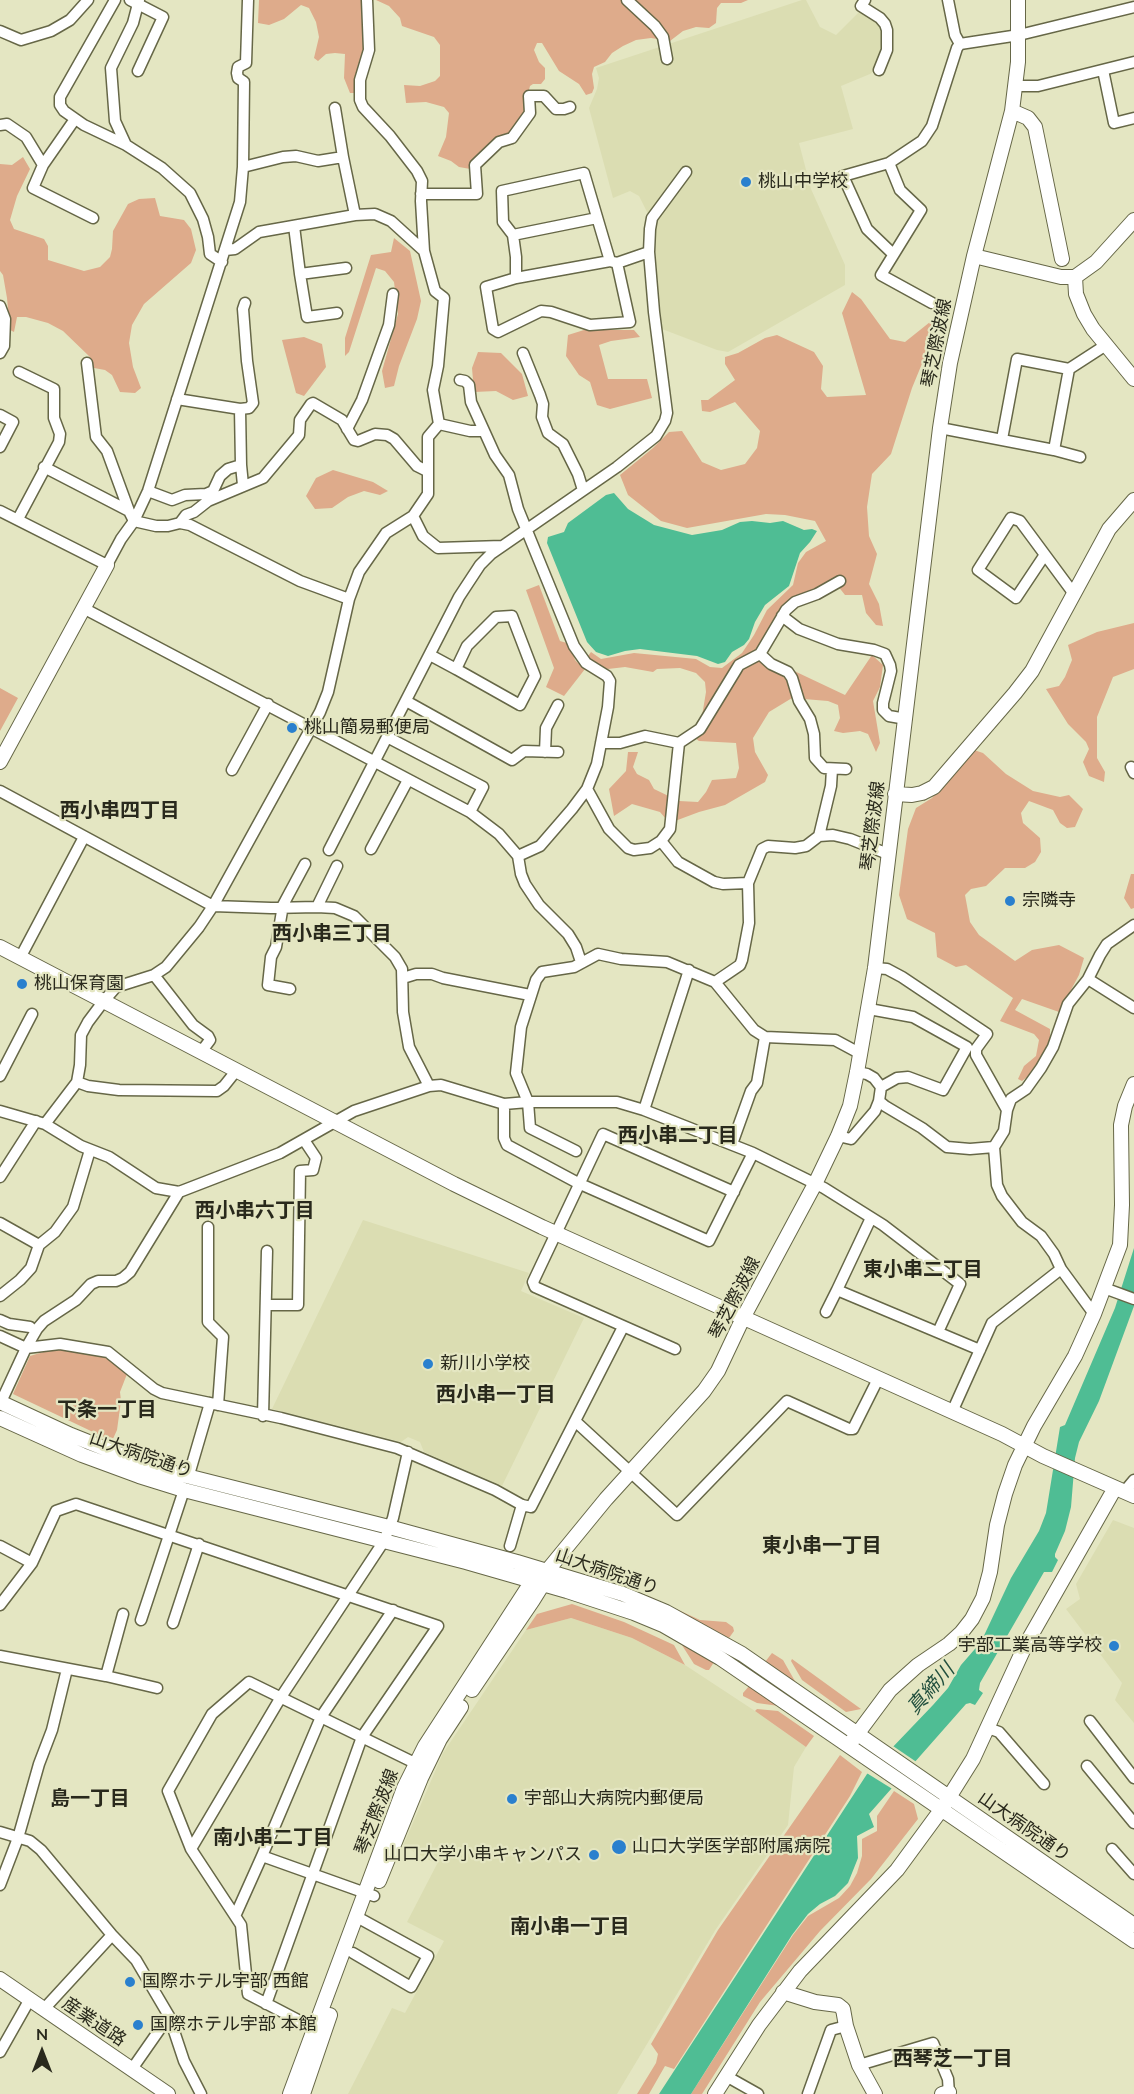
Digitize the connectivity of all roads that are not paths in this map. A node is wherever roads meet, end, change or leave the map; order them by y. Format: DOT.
graph roads {
  1 [pos="88,0"];
  2 [pos="115,0"];
  3 [pos="248,0"];
  4 [pos="367,0"];
  5 [pos="627,0"];
  6 [pos="865,0"];
  7 [pos="948,0"];
  8 [pos="1018,0"];
  9 [pos="135,1"];
  10 [pos="1134,7"];
  11 [pos="0,32"];
  12 [pos="1019,35"];
  13 [pos="960,44"];
  14 [pos="668,58"];
  15 [pos="1134,62"];
  16 [pos="879,70"];
  17 [pos="1103,70"];
  18 [pos="138,71"];
  19 [pos="1016,86"];
  20 [pos="570,107"];
  21 [pos="335,108"];
  22 [pos="1012,111"];
  23 [pos="1134,118"];
  24 [pos="75,119"];
  25 [pos="0,125"];
  26 [pos="126,145"];
  27 [pos="343,157"];
  28 [pos="889,163"];
  29 [pos="44,165"];
  30 [pos="243,167"];
  31 [pos="686,172"];
  32 [pos="421,194"];
  33 [pos="355,215"];
  34 [pos="93,218"];
  35 [pos="597,218"];
  36 [pos="1134,220"];
  37 [pos="294,226"];
  38 [pos="513,235"];
  39 [pos="225,250"];
  40 [pos="424,251"];
  41 [pos="650,252"];
  42 [pos="893,254"];
  43 [pos="974,256"];
  44 [pos="1062,259"];
  45 [pos="222,262"];
  46 [pos="614,262"];
  47 [pos="346,268"];
  48 [pos="300,274"];
  49 [pos="1075,277"];
  50 [pos="516,278"];
  51 [pos="393,294"];
  52 [pos="245,303"];
  53 [pos="932,303"];
  54 [pos="0,306"];
  55 [pos="337,312"];
  56 [pos="1106,345"];
  57 [pos="0,353"];
  58 [pos="523,353"];
  59 [pos="87,363"];
  60 [pos="1069,369"];
  61 [pos="19,372"];
  62 [pos="1134,379"];
  63 [pos="460,380"];
  64 [pos="177,399"];
  65 [pos="240,409"];
  66 [pos="0,416"];
  67 [pos="439,424"];
  68 [pos="940,428"];
  69 [pos="347,429"];
  70 [pos="484,431"];
  71 [pos="1002,440"];
  72 [pos="0,447"];
  73 [pos="1054,450"];
  74 [pos="1080,457"];
  75 [pos="241,465"];
  76 [pos="44,467"];
  77 [pos="427,471"];
  78 [pos="243,485"];
  79 [pos="583,490"];
  80 [pos="148,491"];
  81 [pos="1134,500"];
  82 [pos="0,511"];
  83 [pos="131,516"];
  84 [pos="413,516"];
  85 [pos="18,519"];
  86 [pos="180,523"];
  87 [pos="527,529"];
  88 [pos="502,546"];
  89 [pos="1044,556"];
  90 [pos="107,565"];
  91 [pos="840,581"];
  92 [pos="1074,594"];
  93 [pos="349,599"];
  94 [pos="85,609"];
  95 [pos="782,616"];
  96 [pos="760,654"];
  97 [pos="430,655"];
  98 [pos="456,669"];
  99 [pos="406,701"];
  100 [pos="268,705"];
  101 [pos="558,705"];
  102 [pos="906,719"];
  103 [pos="312,727"];
  104 [pos="387,737"];
  105 [pos="601,743"];
  106 [pos="679,743"];
  107 [pos="545,752"];
  108 [pos="558,752"];
  109 [pos="374,760"];
  110 [pos="0,762"];
  111 [pos="832,769"];
  112 [pos="846,769"];
  113 [pos="232,770"];
  114 [pos="408,780"];
  115 [pos="587,789"];
  116 [pos="0,791"];
  117 [pos="895,794"];
  118 [pos="470,812"];
  119 [pos="819,836"];
  120 [pos="84,837"];
  121 [pos="661,841"];
  122 [pos="371,849"];
  123 [pos="329,850"];
  124 [pos="888,854"];
  125 [pos="518,856"];
  126 [pos="305,864"];
  127 [pos="337,866"];
  128 [pos="747,883"];
  129 [pos="213,906"];
  130 [pos="316,907"];
  131 [pos="284,908"];
  132 [pos="1134,925"];
  133 [pos="0,947"];
  134 [pos="20,958"];
  135 [pos="581,962"];
  136 [pos="874,968"];
  137 [pos="689,970"];
  138 [pos="154,975"];
  139 [pos="403,978"];
  140 [pos="1088,979"];
  141 [pos="715,982"];
  142 [pos="290,989"];
  143 [pos="530,995"];
  144 [pos="103,1002"];
  145 [pos="1134,1008"];
  146 [pos="869,1009"];
  147 [pos="32,1014"];
  148 [pos="765,1037"];
  149 [pos="201,1052"];
  150 [pos="861,1054"];
  151 [pos="236,1071"];
  152 [pos="857,1072"];
  153 [pos="0,1076"];
  154 [pos="77,1082"];
  155 [pos="1134,1084"];
  156 [pos="429,1086"];
  157 [pos="881,1087"];
  158 [pos="528,1101"];
  159 [pos="879,1101"];
  160 [pos="504,1104"];
  161 [pos="644,1110"];
  162 [pos="1007,1110"];
  163 [pos="0,1111"];
  164 [pos="335,1121"];
  165 [pos="40,1122"];
  166 [pos="838,1136"];
  167 [pos="304,1140"];
  168 [pos="732,1144"];
  169 [pos="994,1147"];
  170 [pos="90,1150"];
  171 [pos="576,1151"];
  172 [pos="753,1153"];
  173 [pos="0,1177"];
  174 [pos="578,1183"];
  175 [pos="815,1184"];
  176 [pos="179,1192"];
  177 [pos="734,1192"];
  178 [pos="871,1218"];
  179 [pos="0,1223"];
  180 [pos="208,1227"];
  181 [pos="555,1233"];
  182 [pos="39,1245"];
  183 [pos="267,1251"];
  184 [pos="1061,1269"];
  185 [pos="837,1290"];
  186 [pos="1107,1290"];
  187 [pos="0,1296"];
  188 [pos="1134,1299"];
  189 [pos="266,1305"];
  190 [pos="826,1312"];
  191 [pos="1094,1314"];
  192 [pos="743,1318"];
  193 [pos="0,1320"];
  194 [pos="30,1327"];
  195 [pos="623,1327"];
  196 [pos="938,1332"];
  197 [pos="0,1336"];
  198 [pos="26,1348"];
  199 [pos="675,1349"];
  200 [pos="980,1350"];
  201 [pos="878,1379"];
  202 [pos="0,1404"];
  203 [pos="214,1404"];
  204 [pos="952,1412"];
  205 [pos="263,1416"];
  206 [pos="0,1418"];
  207 [pos="575,1421"];
  208 [pos="1023,1447"];
  209 [pos="408,1452"];
  210 [pos="630,1472"];
  211 [pos="1134,1480"];
  212 [pos="186,1484"];
  213 [pos="1124,1492"];
  214 [pos="522,1505"];
  215 [pos="389,1527"];
  216 [pos="170,1535"];
  217 [pos="384,1541"];
  218 [pos="199,1544"];
  219 [pos="0,1546"];
  220 [pos="510,1546"];
  221 [pos="32,1563"];
  222 [pos="541,1579"];
  223 [pos="348,1595"];
  224 [pos="0,1605"];
  225 [pos="393,1610"];
  226 [pos="123,1614"];
  227 [pos="141,1620"];
  228 [pos="173,1623"];
  229 [pos="0,1656"];
  230 [pos="67,1669"];
  231 [pos="106,1676"];
  232 [pos="157,1688"];
  233 [pos="281,1697"];
  234 [pos="321,1717"];
  235 [pos="1090,1722"];
  236 [pos="988,1728"];
  237 [pos="362,1737"];
  238 [pos="853,1740"];
  239 [pos="421,1765"];
  240 [pos="1087,1766"];
  241 [pos="907,1778"];
  242 [pos="1134,1778"];
  243 [pos="1044,1784"];
  244 [pos="949,1797"];
  245 [pos="941,1810"];
  246 [pos="1134,1823"];
  247 [pos="0,1832"];
  248 [pos="18,1838"];
  249 [pos="190,1849"];
  250 [pos="1112,1849"];
  251 [pos="262,1856"];
  252 [pos="312,1874"];
  253 [pos="1134,1874"];
  254 [pos="0,1885"];
  255 [pos="370,1895"];
  256 [pos="236,1914"];
  257 [pos="361,1919"];
  258 [pos="1134,1925"];
  259 [pos="112,1935"];
  260 [pos="1134,1941"];
  261 [pos="353,1953"];
  262 [pos="0,1979"];
  263 [pos="783,1992"];
  264 [pos="30,1999"];
  265 [pos="266,2004"];
  266 [pos="44,2009"];
  267 [pos="169,2016"];
  268 [pos="846,2026"];
  269 [pos="319,2032"];
  270 [pos="1,2050"];
  271 [pos="859,2065"];
  272 [pos="132,2069"];
  273 [pos="726,2076"];
  274 [pos="947,2093"];
  275 [pos="168,2094"];
  276 [pos="201,2094"];
  277 [pos="290,2094"];
  278 [pos="303,2094"];
  279 [pos="715,2094"];
  280 [pos="758,2094"];
  281 [pos="808,2094"];
  282 [pos="875,2094"];
  1 -- 11 [label="street"];
  2 -- 24 [label="street"];
  3 -- 30 [label="street"];
  4 -- 32 [label="street"];
  5 -- 14 [label="street"];
  6 -- 16 [label="street"];
  7 -- 13 [label="street"];
  8 -- 12 [label="street, 琴芝際波線"];
  9 -- 18 [label="street"];
  9 -- 26 [label="street"];
  10 -- 12 [label="street"];
  12 -- 13 [label="street"];
  12 -- 19 [label="street, 琴芝際波線"];
  13 -- 28 [label="street"];
  15 -- 17 [label="street"];
  17 -- 19 [label="street"];
  17 -- 23 [label="street"];
  19 -- 22 [label="street, 琴芝際波線"];
  20 -- 32 [label="street"];
  21 -- 27 [label="street"];
  22 -- 43 [label="street, 琴芝際波線"];
  22 -- 44 [label="street"];
  24 -- 26 [label="street"];
  24 -- 29 [label="street"];
  25 -- 29 [label="street"];
  26 -- 45 [label="street"];
  27 -- 30 [label="street"];
  27 -- 33 [label="street"];
  28 -- 42 [label="street"];
  28 -- 42 [label="street"];
  29 -- 34 [label="street"];
  30 -- 39 [label="street"];
  31 -- 41 [label="street"];
  32 -- 40 [label="street"];
  33 -- 37 [label="street"];
  33 -- 40 [label="street"];
  35 -- 38 [label="street"];
  35 -- 38 [label="street"];
  35 -- 46 [label="street"];
  36 -- 49 [label="street"];
  37 -- 39 [label="street"];
  37 -- 48 [label="street"];
  38 -- 50 [label="street"];
  39 -- 45 [label="street"];
  40 -- 67 [label="street"];
  41 -- 46 [label="street"];
  41 -- 79 [label="street"];
  42 -- 53 [label="street"];
  43 -- 49 [label="street"];
  43 -- 68 [label="street, 琴芝際波線"];
  45 -- 64 [label="street"];
  46 -- 50 [label="street"];
  46 -- 50 [label="street"];
  47 -- 48 [label="street"];
  48 -- 55 [label="street"];
  49 -- 56 [label="street"];
  51 -- 69 [label="street"];
  52 -- 65 [label="street"];
  54 -- 57 [label="street"];
  56 -- 60 [label="street"];
  56 -- 62 [label="street"];
  58 -- 79 [label="street"];
  59 -- 83 [label="street"];
  60 -- 71 [label="street"];
  60 -- 73 [label="street"];
  61 -- 76 [label="street"];
  63 -- 70 [label="street"];
  64 -- 65 [label="street"];
  64 -- 80 [label="street"];
  65 -- 75 [label="street"];
  66 -- 72 [label="street"];
  67 -- 70 [label="street"];
  67 -- 77 [label="street"];
  68 -- 71 [label="street"];
  68 -- 102 [label="street, 琴芝際波線"];
  69 -- 77 [label="street"];
  69 -- 78 [label="street"];
  70 -- 87 [label="street"];
  71 -- 73 [label="street"];
  73 -- 74 [label="street"];
  75 -- 78 [label="street"];
  75 -- 80 [label="street"];
  76 -- 83 [label="street"];
  76 -- 85 [label="street"];
  77 -- 84 [label="street"];
  78 -- 86 [label="street"];
  79 -- 87 [label="street"];
  80 -- 83 [label="street"];
  81 -- 92 [label="street"];
  82 -- 85 [label="street"];
  83 -- 86 [label="street"];
  83 -- 90 [label="street"];
  84 -- 88 [label="street"];
  84 -- 93 [label="street"];
  85 -- 90 [label="street"];
  86 -- 93 [label="street"];
  87 -- 88 [label="street"];
  87 -- 105 [label="street"];
  88 -- 97 [label="street"];
  89 -- 89 [label="street"];
  89 -- 92 [label="street"];
  90 -- 94 [label="street"];
  91 -- 95 [label="street"];
  92 -- 117 [label="street"];
  93 -- 103 [label="street"];
  94 -- 100 [label="street"];
  94 -- 110 [label="street"];
  95 -- 96 [label="street"];
  95 -- 102 [label="street"];
  96 -- 106 [label="street"];
  96 -- 111 [label="street"];
  97 -- 98 [label="street"];
  97 -- 99 [label="street"];
  98 -- 98 [label="street"];
  99 -- 104 [label="street"];
  99 -- 107 [label="street"];
  100 -- 103 [label="street"];
  100 -- 113 [label="street"];
  101 -- 107 [label="street"];
  102 -- 117 [label="street, 琴芝際波線"];
  103 -- 109 [label="street"];
  103 -- 129 [label="street"];
  104 -- 109 [label="street"];
  104 -- 118 [label="street"];
  105 -- 106 [label="street"];
  105 -- 115 [label="street"];
  106 -- 121 [label="street"];
  107 -- 108 [label="street"];
  109 -- 114 [label="street"];
  109 -- 123 [label="street"];
  111 -- 112 [label="street"];
  111 -- 119 [label="street"];
  114 -- 118 [label="street"];
  114 -- 122 [label="street"];
  115 -- 121 [label="street"];
  115 -- 125 [label="street"];
  116 -- 120 [label="street"];
  117 -- 124 [label="street, 琴芝際波線"];
  118 -- 125 [label="street"];
  119 -- 124 [label="street"];
  119 -- 128 [label="street"];
  120 -- 129 [label="street"];
  120 -- 134 [label="street"];
  121 -- 128 [label="street"];
  124 -- 136 [label="street, 琴芝際波線"];
  125 -- 135 [label="street"];
  126 -- 131 [label="street"];
  127 -- 130 [label="street"];
  128 -- 141 [label="street"];
  129 -- 131 [label="street"];
  129 -- 138 [label="street"];
  130 -- 131 [label="street"];
  130 -- 139 [label="street"];
  131 -- 142 [label="street"];
  132 -- 140 [label="street"];
  133 -- 134 [label="street"];
  134 -- 144 [label="street"];
  135 -- 137 [label="street"];
  135 -- 143 [label="street"];
  136 -- 146 [label="street, 琴芝際波線"];
  136 -- 162 [label="street"];
  137 -- 141 [label="street"];
  137 -- 161 [label="street"];
  138 -- 144 [label="street"];
  138 -- 149 [label="street"];
  139 -- 143 [label="street"];
  139 -- 156 [label="street"];
  140 -- 145 [label="street"];
  140 -- 162 [label="street"];
  141 -- 148 [label="street"];
  143 -- 158 [label="street"];
  144 -- 149 [label="street"];
  144 -- 154 [label="street"];
  146 -- 150 [label="street, 琴芝際波線"];
  146 -- 157 [label="street"];
  147 -- 153 [label="street"];
  148 -- 150 [label="street"];
  148 -- 168 [label="street"];
  149 -- 151 [label="street"];
  150 -- 152 [label="street, 琴芝際波線"];
  151 -- 154 [label="street"];
  151 -- 164 [label="street"];
  152 -- 157 [label="street"];
  152 -- 166 [label="street, 琴芝際波線"];
  154 -- 165 [label="street"];
  155 -- 186 [label="street"];
  156 -- 160 [label="street"];
  156 -- 164 [label="street"];
  157 -- 159 [label="street"];
  158 -- 160 [label="street"];
  158 -- 161 [label="street"];
  158 -- 171 [label="street"];
  159 -- 166 [label="street"];
  159 -- 169 [label="street"];
  160 -- 174 [label="street"];
  161 -- 168 [label="street"];
  162 -- 169 [label="street"];
  163 -- 165 [label="street"];
  164 -- 167 [label="street"];
  164 -- 181 [label="street"];
  165 -- 170 [label="street"];
  165 -- 173 [label="street"];
  166 -- 175 [label="street, 琴芝際波線"];
  167 -- 176 [label="street"];
  167 -- 189 [label="street"];
  168 -- 172 [label="street"];
  169 -- 184 [label="street"];
  170 -- 176 [label="street"];
  170 -- 182 [label="street"];
  172 -- 175 [label="street"];
  172 -- 177 [label="street"];
  174 -- 177 [label="street"];
  174 -- 177 [label="street"];
  174 -- 181 [label="street"];
  175 -- 178 [label="street"];
  175 -- 192 [label="street, 琴芝際波線"];
  176 -- 198 [label="street"];
  178 -- 185 [label="street"];
  178 -- 196 [label="street"];
  179 -- 182 [label="street"];
  180 -- 203 [label="street"];
  181 -- 192 [label="street"];
  181 -- 195 [label="street"];
  182 -- 187 [label="street"];
  183 -- 189 [label="street"];
  184 -- 191 [label="street"];
  184 -- 200 [label="street"];
  185 -- 190 [label="street"];
  185 -- 196 [label="street"];
  186 -- 188 [label="street"];
  186 -- 191 [label="street"];
  189 -- 205 [label="street"];
  191 -- 208 [label="street"];
  192 -- 201 [label="street"];
  192 -- 210 [label="street, 琴芝際波線"];
  193 -- 194 [label="street"];
  195 -- 199 [label="street"];
  195 -- 207 [label="street"];
  196 -- 200 [label="street"];
  197 -- 198 [label="street"];
  198 -- 202 [label="street"];
  198 -- 203 [label="street"];
  200 -- 204 [label="street"];
  201 -- 204 [label="street"];
  201 -- 210 [label="street"];
  202 -- 212 [label="street, 山大病院通り"];
  203 -- 205 [label="street"];
  203 -- 212 [label="street"];
  204 -- 208 [label="street"];
  205 -- 209 [label="street"];
  206 -- 212 [label="street, 山大病院通り"];
  207 -- 210 [label="street"];
  207 -- 214 [label="street"];
  208 -- 213 [label="street"];
  208 -- 238 [label="street"];
  209 -- 214 [label="street"];
  209 -- 215 [label="street"];
  210 -- 222 [label="street, 琴芝際波線"];
  211 -- 213 [label="street"];
  212 -- 215 [label="street, 山大病院通り"];
  212 -- 216 [label="street"];
  212 -- 217 [label="street, 山大病院通り"];
  213 -- 236 [label="street"];
  214 -- 220 [label="street"];
  215 -- 217 [label="street"];
  215 -- 222 [label="street, 山大病院通り"];
  216 -- 218 [label="street"];
  216 -- 221 [label="street"];
  216 -- 227 [label="street"];
  217 -- 222 [label="street, 山大病院通り"];
  217 -- 223 [label="street"];
  218 -- 223 [label="street"];
  218 -- 228 [label="street"];
  219 -- 221 [label="street"];
  221 -- 224 [label="street"];
  222 -- 238 [label="street, 山大病院通り"];
  222 -- 239 [label="street, 琴芝際波線"];
  223 -- 225 [label="street"];
  223 -- 233 [label="street"];
  225 -- 234 [label="street"];
  225 -- 237 [label="street"];
  226 -- 231 [label="street"];
  229 -- 230 [label="street"];
  230 -- 231 [label="street"];
  230 -- 248 [label="street"];
  231 -- 232 [label="street"];
  233 -- 234 [label="street"];
  233 -- 249 [label="street"];
  233 -- 249 [label="street"];
  234 -- 237 [label="street"];
  234 -- 251 [label="street"];
  235 -- 242 [label="street"];
  236 -- 243 [label="street"];
  236 -- 244 [label="street"];
  237 -- 239 [label="street"];
  237 -- 252 [label="street"];
  238 -- 241 [label="street, 山大病院通り"];
  239 -- 255 [label="street, 琴芝際波線"];
  240 -- 246 [label="street"];
  241 -- 244 [label="street, 山大病院通り"];
  241 -- 245 [label="street, 山大病院通り"];
  244 -- 245 [label="street"];
  244 -- 258 [label="street, 山大病院通り"];
  245 -- 260 [label="street, 山大病院通り"];
  245 -- 263 [label="street"];
  247 -- 248 [label="street"];
  248 -- 254 [label="street"];
  248 -- 259 [label="street"];
  249 -- 256 [label="street"];
  250 -- 253 [label="street"];
  251 -- 252 [label="street"];
  251 -- 256 [label="street"];
  252 -- 255 [label="street"];
  252 -- 265 [label="street"];
  255 -- 257 [label="street, 琴芝際波線"];
  256 -- 265 [label="street"];
  257 -- 261 [label="street, 琴芝際波線"];
  257 -- 261 [label="street"];
  257 -- 269 [label="street, 琴芝際波線"];
  259 -- 266 [label="street"];
  259 -- 267 [label="street"];
  261 -- 269 [label="street, 琴芝際波線"];
  262 -- 264 [label="street, 産業道路"];
  263 -- 268 [label="street"];
  263 -- 273 [label="street"];
  264 -- 266 [label="street, 産業道路"];
  264 -- 270 [label="street"];
  265 -- 269 [label="street"];
  266 -- 272 [label="street, 産業道路"];
  267 -- 272 [label="street"];
  267 -- 276 [label="street"];
  268 -- 271 [label="street"];
  268 -- 281 [label="street"];
  269 -- 277 [label="street, 琴芝際波線"];
  269 -- 278 [label="street, 琴芝際波線"];
  271 -- 274 [label="street"];
  271 -- 282 [label="street"];
  272 -- 275 [label="street, 産業道路"];
  273 -- 279 [label="street"];
  273 -- 280 [label="street"];
}
